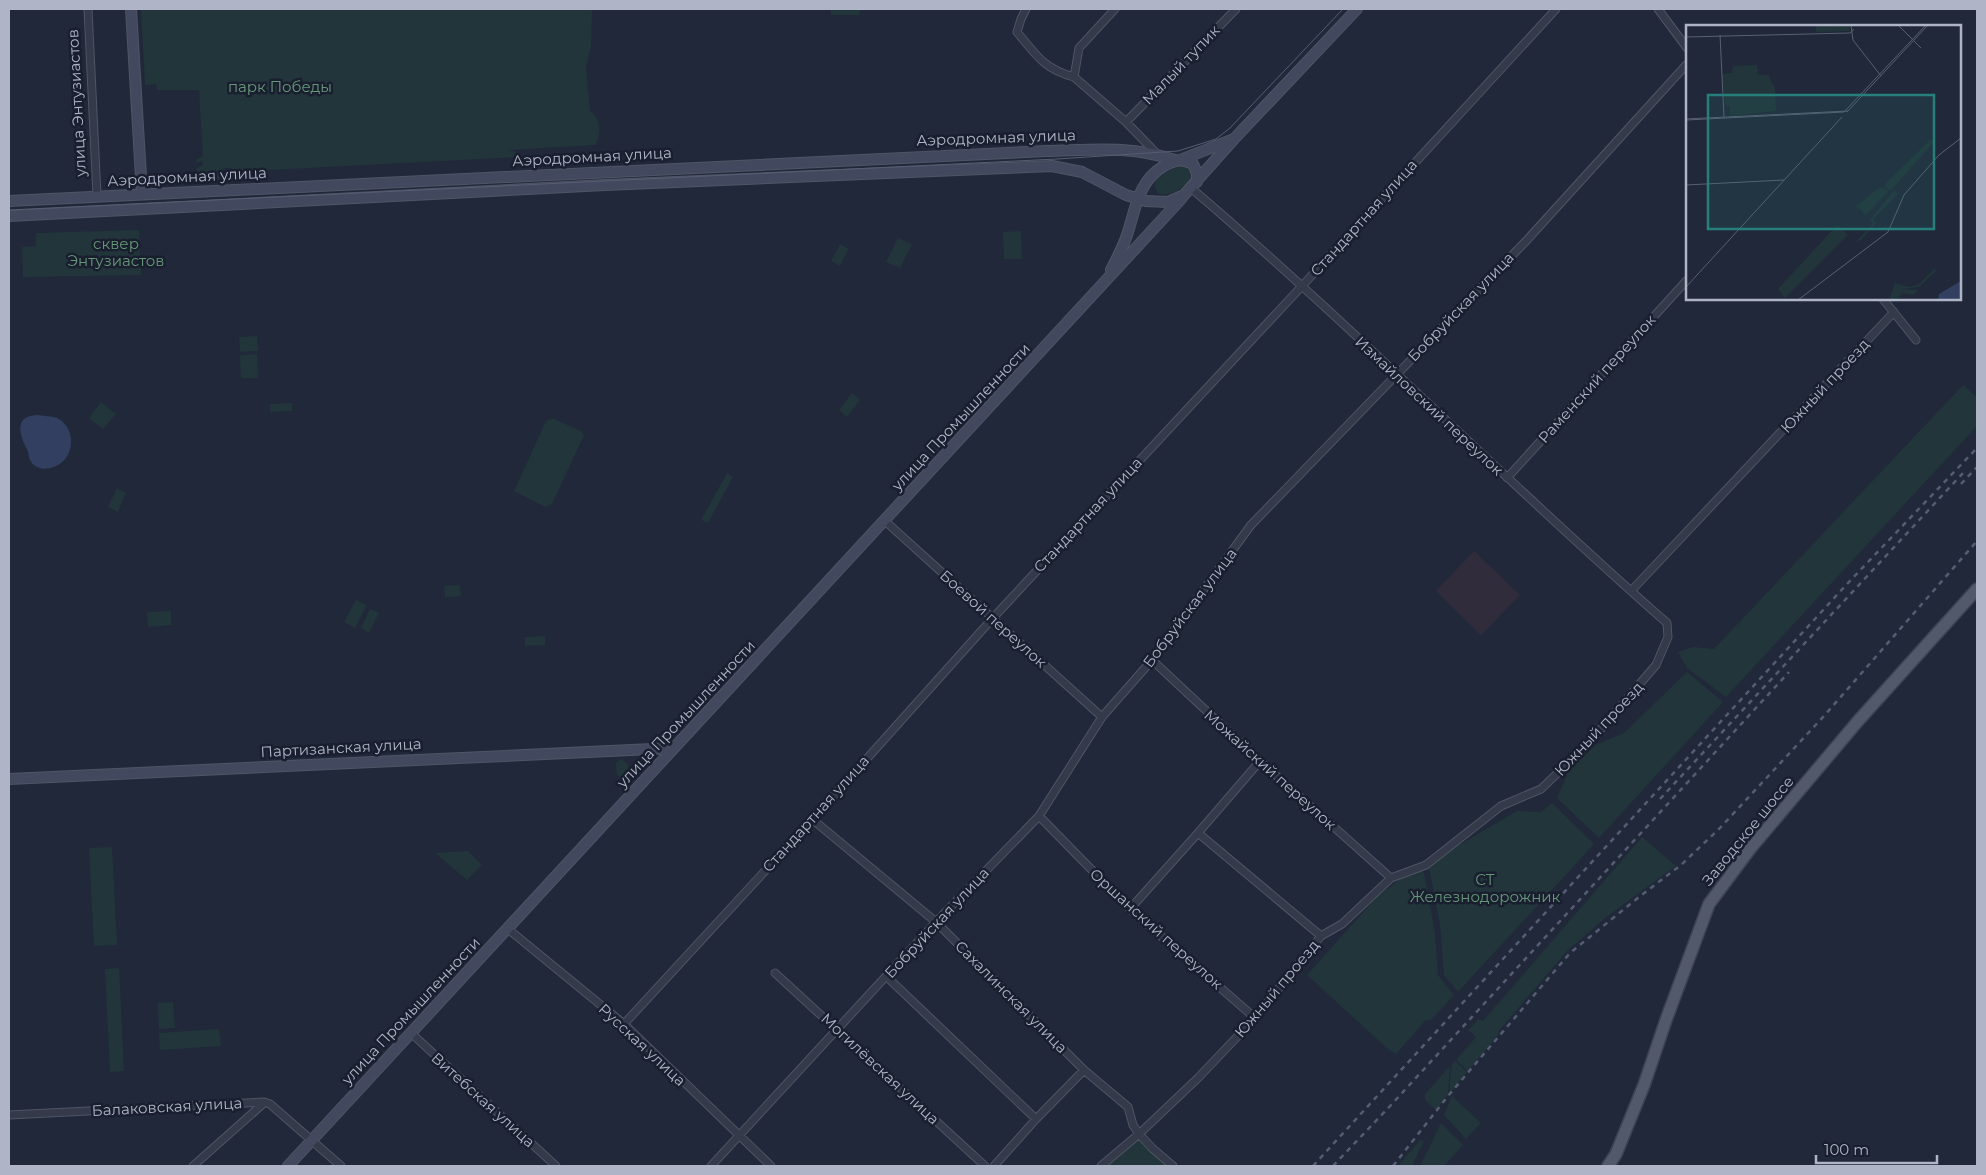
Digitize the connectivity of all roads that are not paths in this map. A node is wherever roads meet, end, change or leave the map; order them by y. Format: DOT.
graph roads {
  1 [pos="88,9"];
  2 [pos="131,9"];
  3 [pos="1026,9"];
  4 [pos="1114,9"];
  5 [pos="1236,9"];
  6 [pos="1357,9"];
  7 [pos="1556,9"];
  8 [pos="1658,9"];
  9 [pos="1686,47"];
  10 [pos="1686,65"];
  11 [pos="1074,77"];
  12 [pos="1126,122"];
  13 [pos="1234,139"];
  14 [pos="1158,154"];
  15 [pos="1177,160"];
  16 [pos="1151,176"];
  17 [pos="1191,188"];
  18 [pos="142,194"];
  19 [pos="97,196"];
  20 [pos="1137,199"];
  21 [pos="9,201"];
  22 [pos="1173,201"];
  23 [pos="9,216"];
  24 [pos="1686,281"];
  25 [pos="1105,282"];
  26 [pos="1302,286"];
  27 [pos="1884,300"];
  28 [pos="1894,312"];
  29 [pos="1916,340"];
  30 [pos="1395,374"];
  31 [pos="1507,478"];
  32 [pos="885,521"];
  33 [pos="1977,589"];
  34 [pos="1631,591"];
  35 [pos="992,618"];
  36 [pos="1667,623"];
  37 [pos="1152,660"];
  38 [pos="1102,717"];
  39 [pos="674,748"];
  40 [pos="1260,761"];
  41 [pos="9,779"];
  42 [pos="1039,816"];
  43 [pos="812,819"];
  44 [pos="1198,834"];
  45 [pos="1391,878"];
  46 [pos="1130,909"];
  47 [pos="936,922"];
  48 [pos="508,929"];
  49 [pos="1322,936"];
  50 [pos="775,973"];
  51 [pos="887,977"];
  52 [pos="1255,1018"];
  53 [pos="624,1024"];
  54 [pos="837,1029"];
  55 [pos="411,1033"];
  56 [pos="1084,1070"];
  57 [pos="264,1102"];
  58 [pos="9,1115"];
  59 [pos="1036,1119"];
  60 [pos="1139,1134"];
  61 [pos="738,1136"];
  62 [pos="312,1140"];
  63 [pos="193,1166"];
  64 [pos="288,1166"];
  65 [pos="341,1166"];
  66 [pos="556,1166"];
  67 [pos="711,1166"];
  68 [pos="771,1166"];
  69 [pos="984,1166"];
  70 [pos="994,1166"];
  71 [pos="1101,1166"];
  72 [pos="1173,1166"];
  73 [pos="1608,1166"];
  1 -- 19 [label="street, улица Энтузиастов"];
  2 -- 18 [label="main road"];
  3 -- 11 [label="street"];
  4 -- 11 [label="street"];
  5 -- 12 [label="street, Малый тупик"];
  6 -- 13 [label="main road, улица Промышленности"];
  7 -- 26 [label="street, Стандартная улица"];
  8 -- 9 [label="street"];
  10 -- 30 [label="street, Бобруйская улица"];
  11 -- 12 [label="street"];
  12 -- 14 [label="street"];
  13 -- 15 [label="main road, улица Промышленности"];
  13 -- 17 [label="main road, улица Промышленности"];
  14 -- 15 [label="main road, Аэродромная улица"];
  14 -- 18 [label="main road, Аэродромная улица"];
  15 -- 16 [label="main road"];
  15 -- 17 [label="main road"];
  16 -- 20 [label="main road, улица Промышленности"];
  16 -- 22 [label="main road"];
  17 -- 22 [label="main road"];
  17 -- 25 [label="main road, улица Промышленности"];
  17 -- 26 [label="street, Измайловский переулок"];
  18 -- 19 [label="main road, Аэродромная улица"];
  19 -- 21 [label="main road, Аэродромная улица"];
  20 -- 22 [label="main road, Аэродромная улица"];
  20 -- 23 [label="main road, Аэродромная улица"];
  20 -- 25 [label="main road, улица Промышленности"];
  24 -- 31 [label="street, Раменский переулок"];
  25 -- 32 [label="main road, улица Промышленности"];
  26 -- 30 [label="street, Измайловский переулок"];
  26 -- 35 [label="street, Стандартная улица"];
  27 -- 28 [label="street"];
  28 -- 29 [label="street"];
  28 -- 34 [label="street, Южный проезд"];
  30 -- 31 [label="street, Измайловский переулок"];
  30 -- 37 [label="street, Бобруйская улица"];
  31 -- 34 [label="street, Измайловский переулок"];
  32 -- 35 [label="street, Боевой переулок"];
  32 -- 39 [label="main road, улица Промышленности"];
  33 -- 73 [label="main road, Заводское шоссе"];
  34 -- 36 [label="street, Измайловский переулок"];
  35 -- 38 [label="street, Боевой переулок"];
  35 -- 43 [label="street, Стандартная улица"];
  36 -- 45 [label="street, Южный проезд"];
  37 -- 38 [label="street, Бобруйская улица"];
  37 -- 40 [label="street, Можайский переулок"];
  38 -- 42 [label="street, Бобруйская улица"];
  39 -- 41 [label="main road, Партизанская улица"];
  39 -- 48 [label="main road, улица Промышленности"];
  40 -- 44 [label="street"];
  40 -- 45 [label="street, Можайский переулок"];
  42 -- 46 [label="street, Оршанский переулок"];
  42 -- 47 [label="street, Бобруйская улица"];
  43 -- 47 [label="street, Сахалинская улица"];
  43 -- 53 [label="street, Стандартная улица"];
  44 -- 46 [label="street"];
  44 -- 49 [label="street"];
  45 -- 49 [label="street, Южный проезд"];
  46 -- 52 [label="street, Оршанский переулок"];
  47 -- 51 [label="street, Бобруйская улица"];
  47 -- 56 [label="street, Сахалинская улица"];
  48 -- 53 [label="street, Русская улица"];
  48 -- 55 [label="main road, улица Промышленности"];
  49 -- 52 [label="street, Южный проезд"];
  50 -- 54 [label="street, Могилёвская улица"];
  51 -- 54 [label="street, Бобруйская улица"];
  51 -- 59 [label="street"];
  52 -- 60 [label="street, Южный проезд"];
  53 -- 61 [label="street, Русская улица"];
  54 -- 61 [label="street, Бобруйская улица"];
  54 -- 69 [label="street, Могилёвская улица"];
  55 -- 62 [label="main road, улица Промышленности"];
  55 -- 66 [label="street, Витебская улица"];
  56 -- 59 [label="street"];
  56 -- 60 [label="street, Сахалинская улица"];
  57 -- 58 [label="street, Балаковская улица"];
  57 -- 62 [label="street, Балаковская улица"];
  57 -- 63 [label="street"];
  59 -- 70 [label="street"];
  60 -- 71 [label="street, Южный проезд"];
  60 -- 72 [label="street, Сахалинская улица"];
  61 -- 67 [label="street, Бобруйская улица"];
  61 -- 68 [label="street, Русская улица"];
  62 -- 64 [label="main road, улица Промышленности"];
  62 -- 65 [label="street, Балаковская улица"];
}
